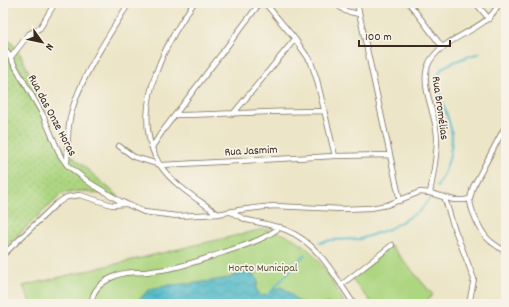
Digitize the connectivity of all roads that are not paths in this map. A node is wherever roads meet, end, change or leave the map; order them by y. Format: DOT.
graph roads {
  1 [pos="55,3"];
  2 [pos="130,3"];
  3 [pos="194,3"];
  4 [pos="260,3"];
  5 [pos="265,3"];
  6 [pos="335,3"];
  7 [pos="357,3"];
  8 [pos="409,3"];
  9 [pos="476,3"];
  10 [pos="499,3"];
  11 [pos="359,14"];
  12 [pos="489,19"];
  13 [pos="295,39"];
  14 [pos="3,45"];
  15 [pos="443,48"];
  16 [pos="11,57"];
  17 [pos="324,111"];
  18 [pos="233,114"];
  19 [pos="175,115"];
  20 [pos="506,124"];
  21 [pos="119,146"];
  22 [pos="152,147"];
  23 [pos="390,155"];
  24 [pos="335,156"];
  25 [pos="67,165"];
  26 [pos="161,165"];
  27 [pos="430,193"];
  28 [pos="445,199"];
  29 [pos="470,199"];
  30 [pos="400,201"];
  31 [pos="125,204"];
  32 [pos="230,212"];
  33 [pos="218,214"];
  34 [pos="280,227"];
  35 [pos="392,244"];
  36 [pos="506,252"];
  37 [pos="3,256"];
  38 [pos="341,285"];
  39 [pos="92,304"];
  40 [pos="354,304"];
  41 [pos="468,304"];
  1 -- 16 [label="street"];
  2 -- 25 [label="street"];
  3 -- 22 [label="street"];
  4 -- 19 [label="street"];
  5 -- 13 [label="street"];
  6 -- 11 [label="street"];
  7 -- 11 [label="street"];
  8 -- 15 [label="street"];
  9 -- 12 [label="street"];
  10 -- 12 [label="street, Rua Bromélias"];
  11 -- 23 [label="street"];
  12 -- 15 [label="street, Rua Bromélias"];
  13 -- 17 [label="street"];
  13 -- 18 [label="street"];
  14 -- 16 [label="street, Rua das Onze Horas"];
  15 -- 27 [label="street, Rua Bromélias"];
  16 -- 25 [label="street, Rua das Onze Horas"];
  17 -- 18 [label="street"];
  17 -- 24 [label="street"];
  18 -- 19 [label="street"];
  19 -- 22 [label="street"];
  20 -- 29 [label="street"];
  21 -- 26 [label="street, Rua Jasmim"];
  22 -- 26 [label="street"];
  23 -- 24 [label="street, Rua Jasmim"];
  23 -- 30 [label="street"];
  24 -- 26 [label="street, Rua Jasmim"];
  25 -- 31 [label="street, Rua das Onze Horas"];
  26 -- 33 [label="street"];
  27 -- 28 [label="street"];
  27 -- 30 [label="street"];
  28 -- 29 [label="street"];
  28 -- 41 [label="street"];
  29 -- 36 [label="street"];
  30 -- 32 [label="street, Rua das Onze Horas"];
  31 -- 33 [label="street, Rua das Onze Horas"];
  31 -- 37 [label="street"];
  32 -- 33 [label="street, Rua das Onze Horas"];
  32 -- 34 [label="street"];
  34 -- 38 [label="street"];
  34 -- 39 [label="street"];
  35 -- 38 [label="street"];
  38 -- 40 [label="street"];
}
